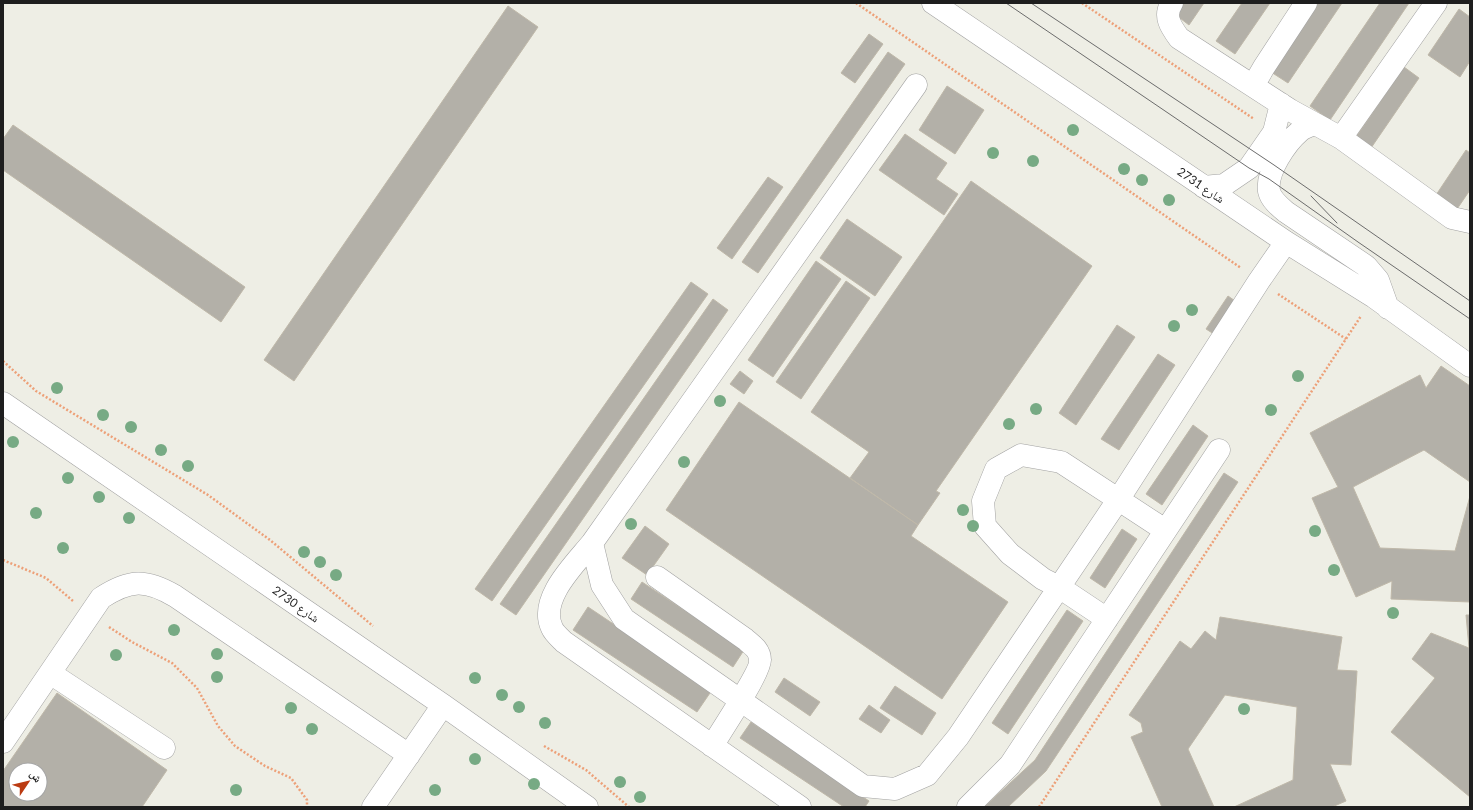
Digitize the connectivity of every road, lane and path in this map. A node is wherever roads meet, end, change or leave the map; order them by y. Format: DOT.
graph roads {
  1 [pos="856,3"];
  2 [pos="933,3"];
  3 [pos="1082,3"];
  4 [pos="1306,3"];
  5 [pos="1436,3"];
  6 [pos="1170,5"];
  7 [pos="916,85"];
  8 [pos="1253,86"];
  9 [pos="1281,104"];
  10 [pos="1314,124"];
  11 [pos="1274,132"];
  12 [pos="1342,138"];
  13 [pos="1204,186"];
  14 [pos="1470,222"];
  15 [pos="1286,242"];
  16 [pos="1259,281"];
  17 [pos="1381,302"];
  18 [pos="1346,339"];
  19 [pos="3,361"];
  20 [pos="1470,366"];
  21 [pos="3,403"];
  22 [pos="1219,450"];
  23 [pos="1118,500"];
  24 [pos="1166,530"];
  25 [pos="592,543"];
  26 [pos="3,560"];
  27 [pos="657,577"];
  28 [pos="1059,587"];
  29 [pos="90,614"];
  30 [pos="1107,619"];
  31 [pos="374,627"];
  32 [pos="50,673"];
  33 [pos="741,700"];
  34 [pos="443,705"];
  35 [pos="3,742"];
  36 [pos="539,743"];
  37 [pos="712,746"];
  38 [pos="164,748"];
  39 [pos="409,755"];
  40 [pos="307,807"];
  41 [pos="373,807"];
  42 [pos="587,807"];
  43 [pos="629,807"];
  44 [pos="800,807"];
  45 [pos="968,807"];
  46 [pos="1039,807"];
  1 -- 16 [label="path"];
  2 -- 13 [label="street, شارع 2731"];
  3 -- 11 [label="path"];
  4 -- 8 [label="street"];
  5 -- 12 [label="street"];
  6 -- 8 [label="street"];
  7 -- 25 [label="street"];
  8 -- 9 [label="street"];
  9 -- 10 [label="street"];
  9 -- 11 [label="street"];
  10 -- 12 [label="street"];
  10 -- 17 [label="street"];
  11 -- 13 [label="street"];
  12 -- 14 [label="street"];
  13 -- 15 [label="street, شارع 2731"];
  15 -- 16 [label="street"];
  15 -- 17 [label="street, شارع 2731"];
  16 -- 18 [label="path"];
  16 -- 23 [label="street"];
  17 -- 18 [label="path"];
  17 -- 20 [label="street, شارع 2731"];
  18 -- 46 [label="path"];
  19 -- 31 [label="path"];
  21 -- 34 [label="street, شارع 2730"];
  22 -- 24 [label="street"];
  23 -- 24 [label="street"];
  23 -- 28 [label="street"];
  23 -- 28 [label="street"];
  24 -- 30 [label="street"];
  25 -- 33 [label="street"];
  25 -- 37 [label="street"];
  26 -- 29 [label="path"];
  27 -- 33 [label="street"];
  28 -- 30 [label="street"];
  28 -- 33 [label="street"];
  29 -- 32 [label="street"];
  29 -- 39 [label="street"];
  29 -- 40 [label="path"];
  30 -- 45 [label="street"];
  32 -- 35 [label="street"];
  32 -- 38 [label="street"];
  33 -- 37 [label="street"];
  34 -- 39 [label="street"];
  34 -- 42 [label="street, شارع 2730"];
  36 -- 43 [label="path"];
  37 -- 44 [label="street"];
  39 -- 41 [label="street"];
}
